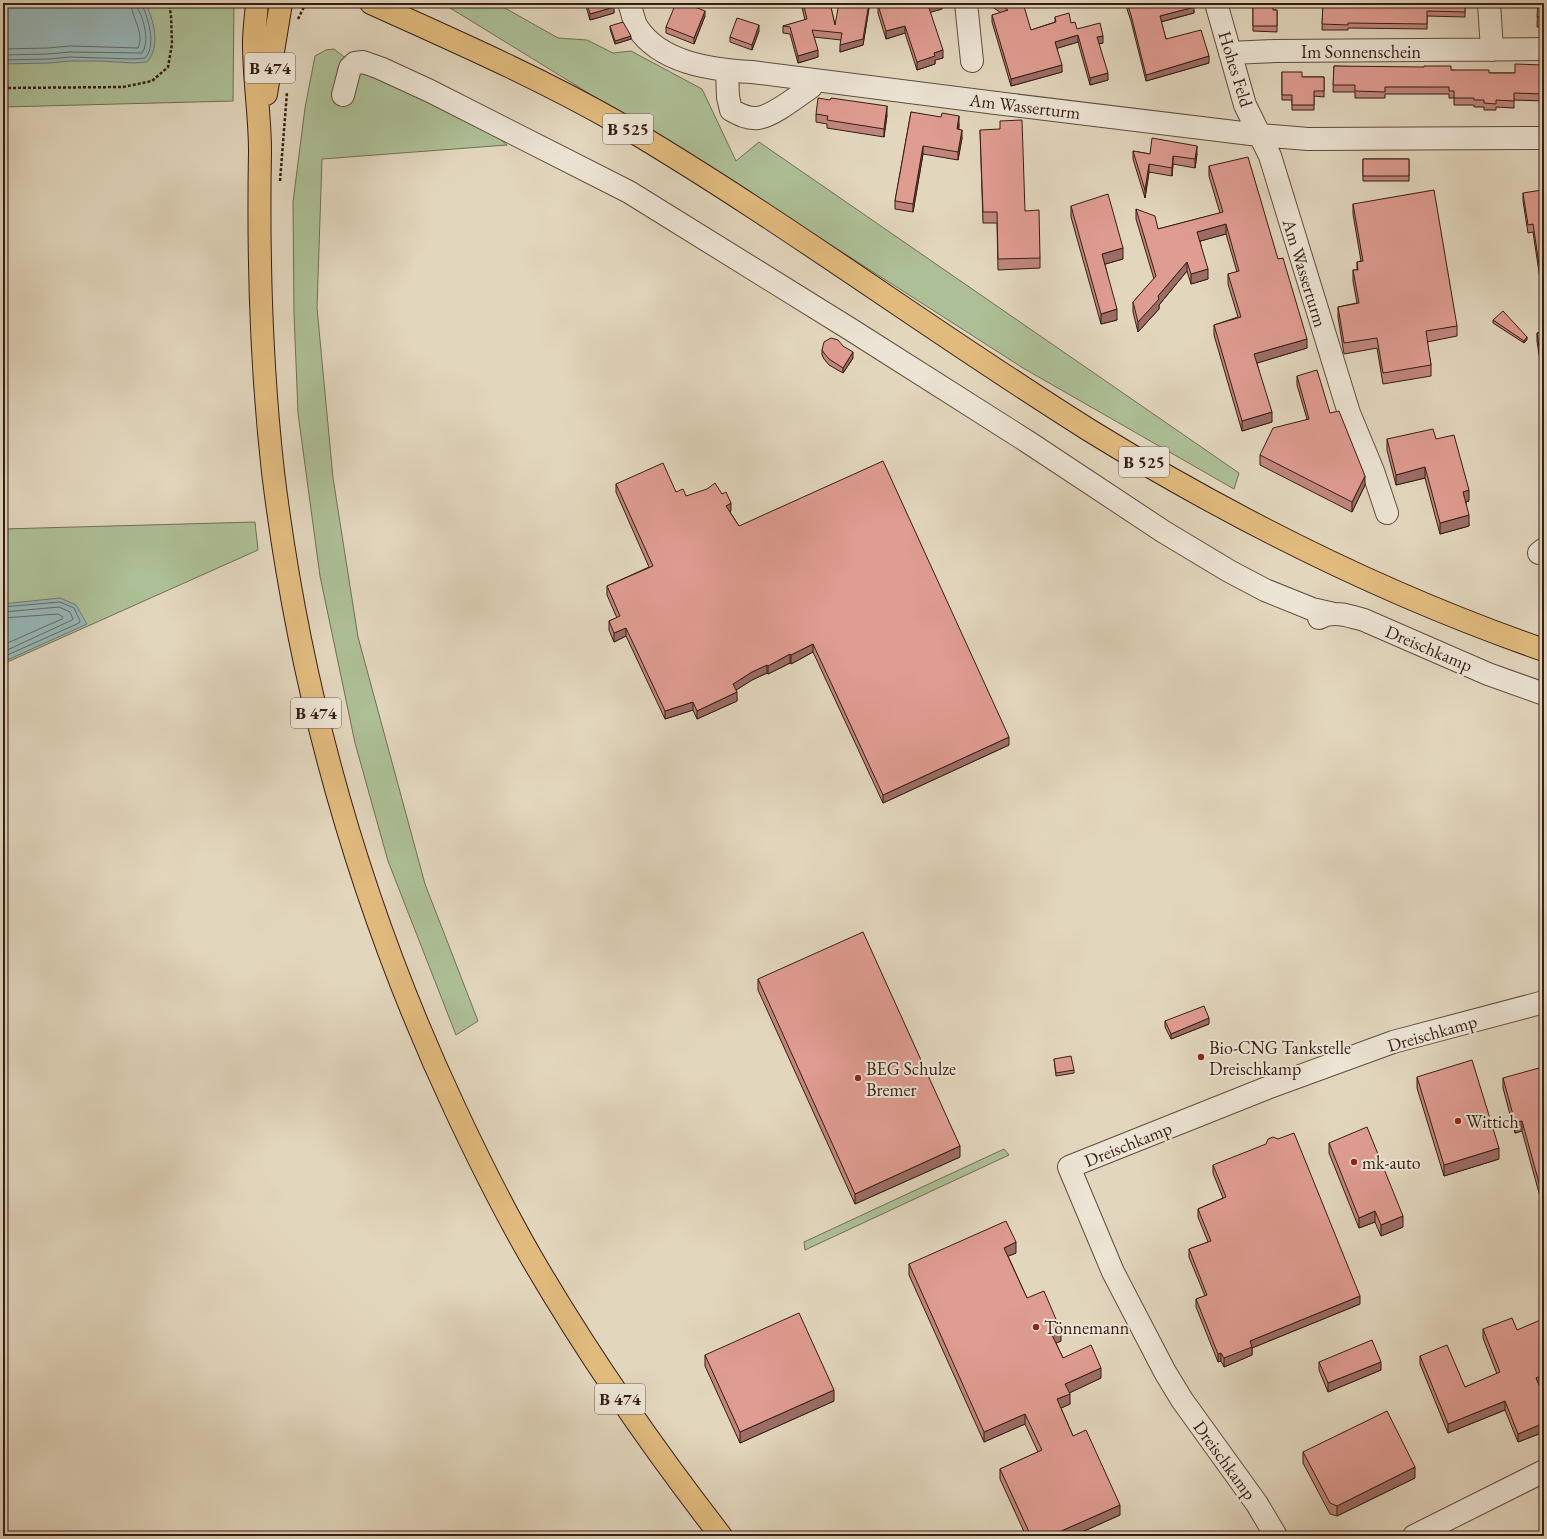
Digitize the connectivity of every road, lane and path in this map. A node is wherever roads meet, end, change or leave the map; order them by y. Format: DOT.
graph roads {
  1 [pos="169,3"];
  2 [pos="257,3"];
  3 [pos="281,3"];
  4 [pos="306,3"];
  5 [pos="371,3"];
  6 [pos="629,3"];
  7 [pos="966,3"];
  8 [pos="1216,3"];
  9 [pos="1489,3"];
  10 [pos="295,24"];
  11 [pos="1544,49"];
  12 [pos="1492,50"];
  13 [pos="1230,53"];
  14 [pos="972,62"];
  15 [pos="727,71"];
  16 [pos="802,78"];
  17 [pos="3,88"];
  18 [pos="287,91"];
  19 [pos="343,95"];
  20 [pos="260,133"];
  21 [pos="1258,135"];
  22 [pos="1544,138"];
  23 [pos="279,187"];
  24 [pos="1387,513"];
  25 [pos="1544,650"];
  26 [pos="1544,694"];
  27 [pos="1544,1002"];
  28 [pos="1544,1471"];
  29 [pos="722,1536"];
  30 [pos="1276,1536"];
  31 [pos="1414,1536"];
  1 -- 17 [label="path"];
  2 -- 20 [label="main road, B 474"];
  3 -- 20 [label="main road, B 474"];
  4 -- 10 [label="path"];
  5 -- 25 [label="main road, B 525"];
  6 -- 15 [label="street, Am Wasserturm"];
  7 -- 14 [label="street"];
  8 -- 13 [label="street, Hohes Feld"];
  9 -- 12 [label="street"];
  11 -- 12 [label="street, Im Sonnenschein"];
  12 -- 13 [label="street, Im Sonnenschein"];
  13 -- 21 [label="street, Hohes Feld"];
  15 -- 16 [label="street, Am Wasserturm"];
  15 -- 16 [label="street"];
  16 -- 21 [label="street, Am Wasserturm"];
  18 -- 23 [label="path"];
  19 -- 26 [label="street, Dreischkamp"];
  20 -- 29 [label="main road, B 474"];
  21 -- 22 [label="street, Am Wasserturm"];
  21 -- 24 [label="street, Am Wasserturm"];
  27 -- 30 [label="street, Dreischkamp"];
  28 -- 31 [label="street"];
}
